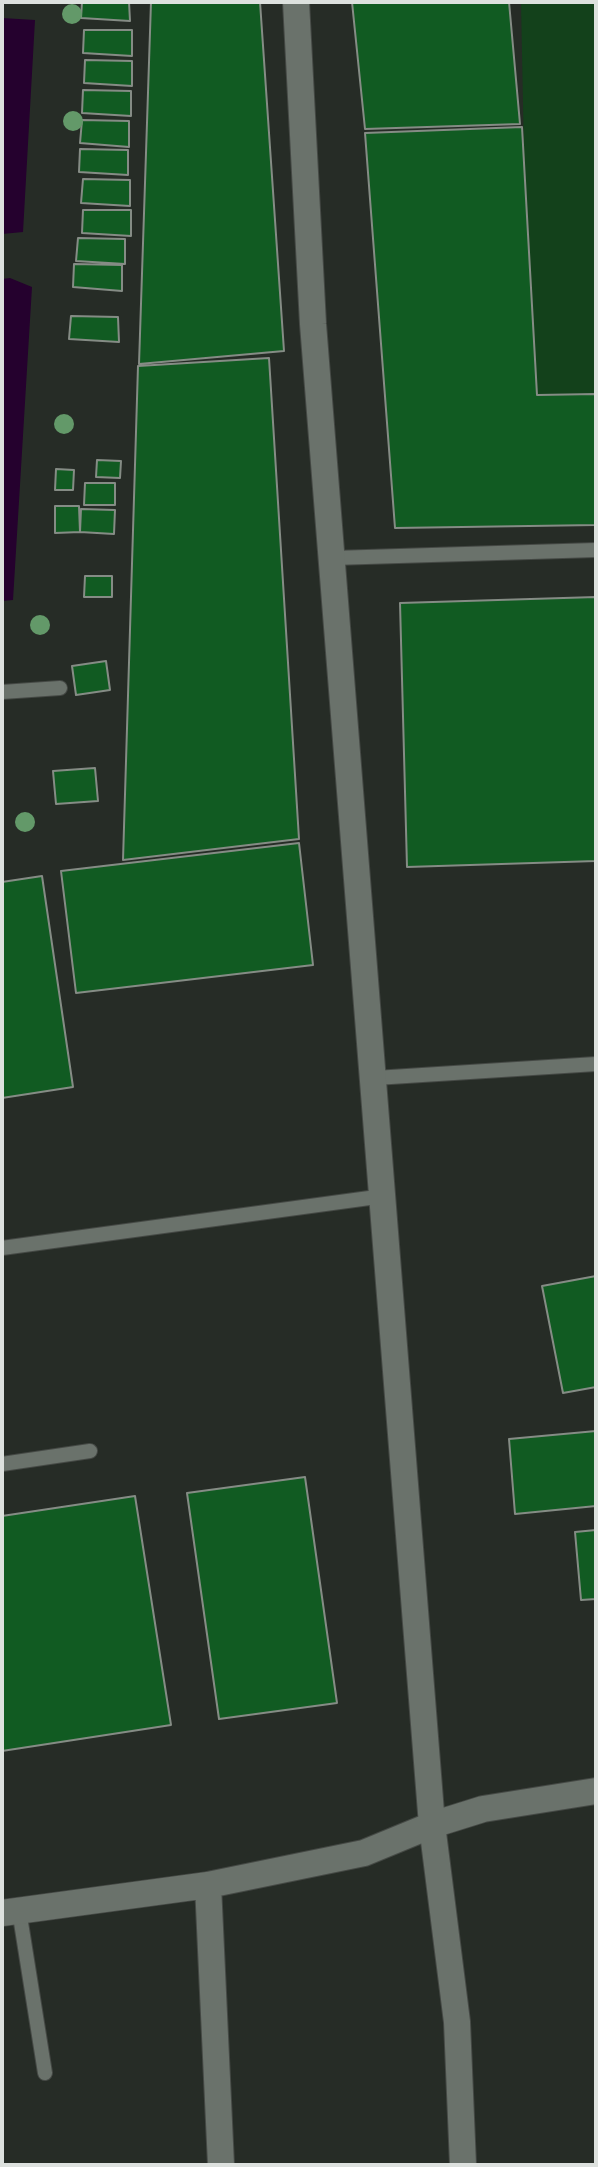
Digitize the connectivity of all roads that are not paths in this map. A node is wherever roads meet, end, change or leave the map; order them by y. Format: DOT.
graph roads {
  1 [pos="296,2"];
  2 [pos="596,550"];
  3 [pos="333,558"];
  4 [pos="60,688"];
  5 [pos="2,692"];
  6 [pos="596,1065"];
  7 [pos="375,1078"];
  8 [pos="384,1196"];
  9 [pos="2,1248"];
  10 [pos="90,1451"];
  11 [pos="2,1464"];
  12 [pos="596,1791"];
  13 [pos="432,1825"];
  14 [pos="208,1885"];
  15 [pos="10,1911"];
  16 [pos="45,2073"];
  17 [pos="221,2165"];
  18 [pos="463,2165"];
  1 -- 3 [label="street"];
  2 -- 3 [label="lane"];
  3 -- 7 [label="street"];
  4 -- 5 [label="lane"];
  6 -- 7 [label="lane"];
  7 -- 8 [label="street"];
  8 -- 9 [label="lane"];
  8 -- 13 [label="street"];
  10 -- 11 [label="lane"];
  12 -- 13 [label="street"];
  13 -- 14 [label="street"];
  13 -- 18 [label="street"];
  14 -- 15 [label="street"];
  14 -- 17 [label="street"];
  15 -- 16 [label="lane"];
}
